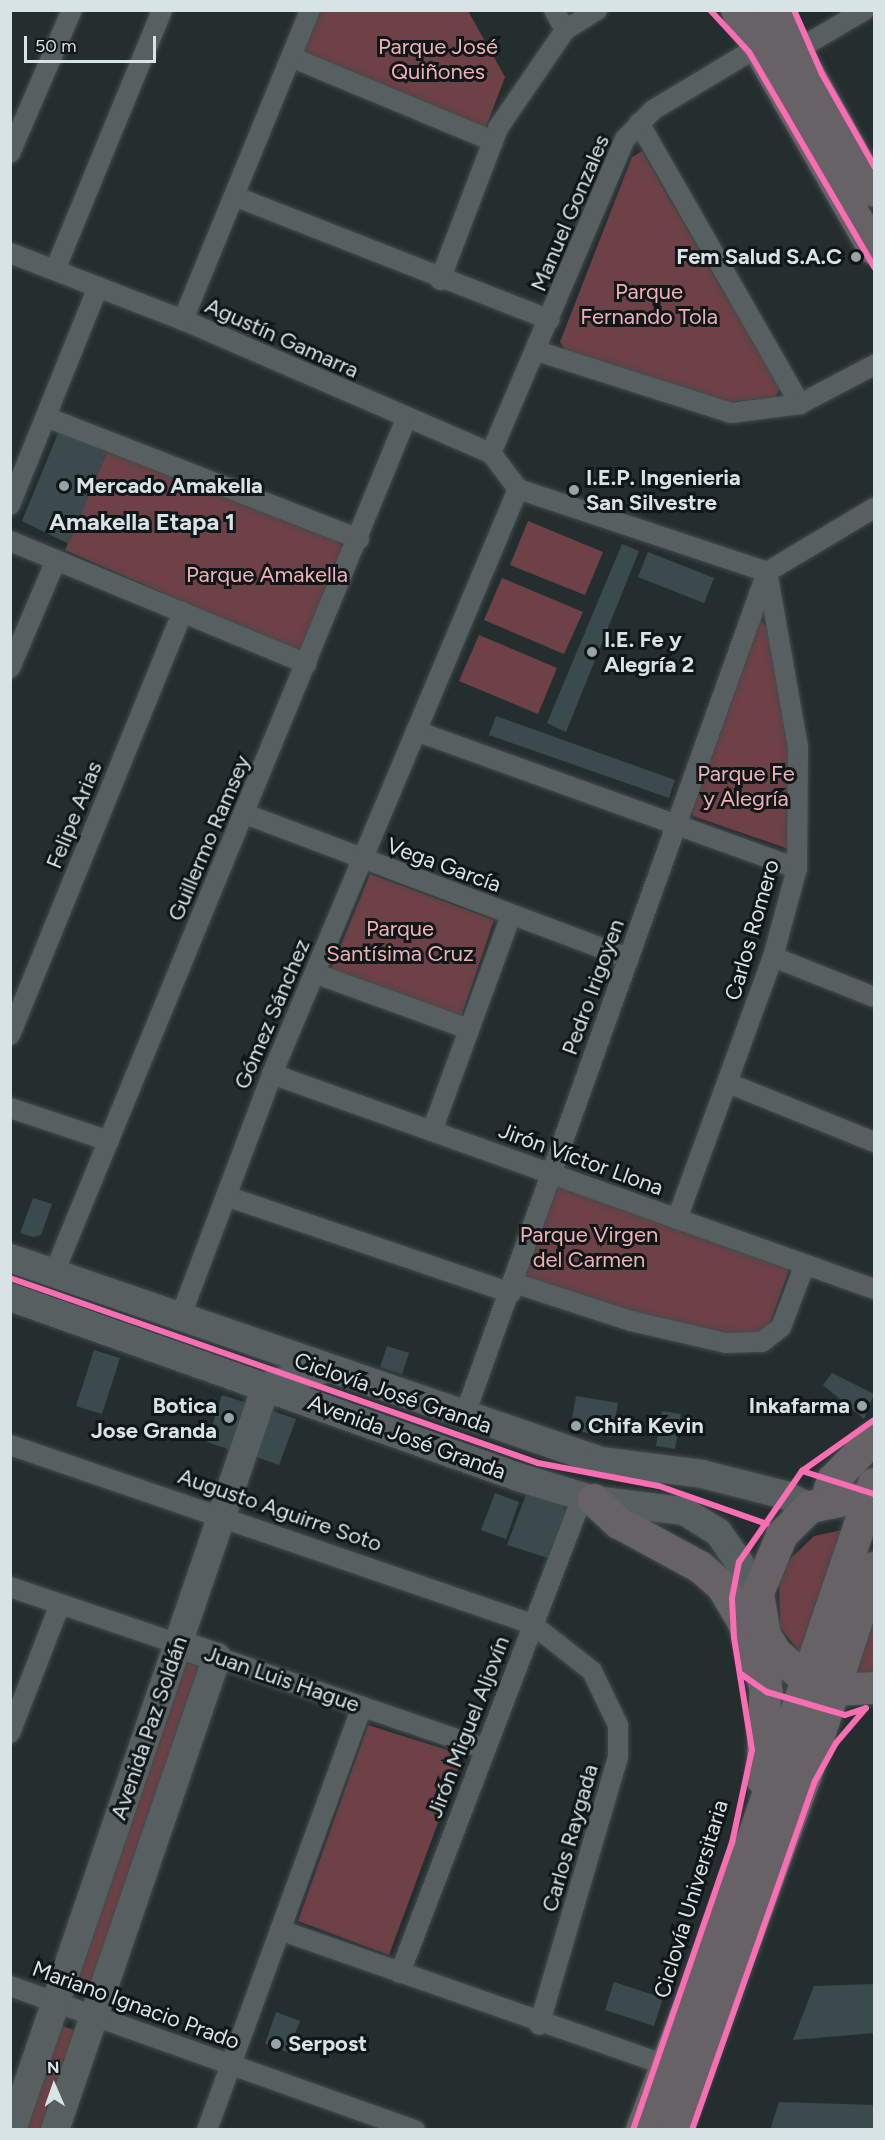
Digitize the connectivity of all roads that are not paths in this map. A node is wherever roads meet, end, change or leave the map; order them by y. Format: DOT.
graph roads {
  1 [pos="72,10"];
  2 [pos="162,10"];
  3 [pos="310,10"];
  4 [pos="554,10"];
  5 [pos="597,10"];
  6 [pos="737,10"];
  7 [pos="773,10"];
  8 [pos="865,10"];
  9 [pos="565,30"];
  10 [pos="758,47"];
  11 [pos="795,51"];
  12 [pos="291,57"];
  13 [pos="639,123"];
  14 [pos="493,141"];
  15 [pos="10,153"];
  16 [pos="874,191"];
  17 [pos="234,196"];
  18 [pos="874,249"];
  19 [pos="10,253"];
  20 [pos="55,270"];
  21 [pos="440,280"];
  22 [pos="98,287"];
  23 [pos="183,320"];
  24 [pos="550,320"];
  25 [pos="537,351"];
  26 [pos="874,365"];
  27 [pos="800,404"];
  28 [pos="46,417"];
  29 [pos="406,419"];
  30 [pos="492,453"];
  31 [pos="518,489"];
  32 [pos="10,505"];
  33 [pos="874,512"];
  34 [pos="359,539"];
  35 [pos="10,541"];
  36 [pos="56,560"];
  37 [pos="767,572"];
  38 [pos="183,612"];
  39 [pos="307,664"];
  40 [pos="10,668"];
  41 [pos="416,731"];
  42 [pos="245,814"];
  43 [pos="677,822"];
  44 [pos="363,861"];
  45 [pos="797,868"];
  46 [pos="511,915"];
  47 [pos="773,957"];
  48 [pos="629,958"];
  49 [pos="325,977"];
  50 [pos="874,997"];
  51 [pos="469,1029"];
  52 [pos="10,1035"];
  53 [pos="272,1074"];
  54 [pos="728,1083"];
  55 [pos="10,1108"];
  56 [pos="432,1131"];
  57 [pos="109,1141"];
  58 [pos="874,1142"];
  59 [pos="551,1174"];
  60 [pos="226,1196"];
  61 [pos="677,1219"];
  62 [pos="10,1258"];
  63 [pos="806,1264"];
  64 [pos="54,1273"];
  65 [pos="512,1288"];
  66 [pos="874,1289"];
  67 [pos="10,1297"];
  68 [pos="180,1318"];
  69 [pos="325,1369"];
  70 [pos="266,1386"];
  71 [pos="464,1417"];
  72 [pos="874,1438"];
  73 [pos="10,1445"];
  74 [pos="873,1496"];
  75 [pos="588,1499"];
  76 [pos="818,1504"];
  77 [pos="222,1515"];
  78 [pos="874,1568"];
  79 [pos="10,1587"];
  80 [pos="60,1604"];
  81 [pos="532,1624"];
  82 [pos="762,1624"];
  83 [pos="178,1644"];
  84 [pos="217,1658"];
  85 [pos="821,1685"];
  86 [pos="873,1688"];
  87 [pos="766,1692"];
  88 [pos="362,1707"];
  89 [pos="10,1733"];
  90 [pos="485,1749"];
  91 [pos="806,1775"];
  92 [pos="758,1824"];
  93 [pos="280,1930"];
  94 [pos="400,1973"];
  95 [pos="10,1986"];
  96 [pos="55,2002"];
  97 [pos="96,2017"];
  98 [pos="539,2025"];
  99 [pos="231,2064"];
  100 [pos="665,2065"];
  101 [pos="12,2130"];
  102 [pos="55,2130"];
  103 [pos="207,2130"];
  104 [pos="415,2130"];
  105 [pos="642,2130"];
  106 [pos="675,2130"];
  1 -- 15 [label="street"];
  2 -- 20 [label="street"];
  3 -- 12 [label="street"];
  4 -- 9 [label="street"];
  5 -- 9 [label="street"];
  6 -- 10 [label="main road"];
  7 -- 11 [label="main road"];
  8 -- 11 [label="street"];
  9 -- 14 [label="street"];
  10 -- 13 [label="street, Manuel Gonzales"];
  10 -- 18 [label="main road"];
  11 -- 16 [label="main road"];
  12 -- 14 [label="street"];
  12 -- 17 [label="street"];
  13 -- 24 [label="street, Manuel Gonzales"];
  13 -- 27 [label="street"];
  14 -- 21 [label="street"];
  17 -- 21 [label="street"];
  17 -- 23 [label="street"];
  19 -- 20 [label="street, Agustín Gamarra"];
  20 -- 22 [label="street, Agustín Gamarra"];
  21 -- 24 [label="street"];
  22 -- 23 [label="street, Agustín Gamarra"];
  22 -- 28 [label="street"];
  23 -- 29 [label="street, Agustín Gamarra"];
  24 -- 25 [label="street, Manuel Gonzales"];
  25 -- 27 [label="street"];
  25 -- 30 [label="street, Manuel Gonzales"];
  26 -- 27 [label="street"];
  28 -- 32 [label="street"];
  28 -- 34 [label="street"];
  29 -- 30 [label="street, Agustín Gamarra"];
  29 -- 34 [label="street, Guillermo Ramsey"];
  30 -- 31 [label="street"];
  31 -- 37 [label="street"];
  31 -- 41 [label="street, Gómez Sánchez"];
  33 -- 37 [label="street"];
  34 -- 39 [label="street, Guillermo Ramsey"];
  35 -- 36 [label="street"];
  36 -- 38 [label="street"];
  36 -- 40 [label="street"];
  37 -- 43 [label="street, Pedro Irigoyen"];
  37 -- 45 [label="street, Carlos Romero"];
  38 -- 39 [label="street"];
  38 -- 52 [label="street, Felipe Arias"];
  39 -- 42 [label="street, Guillermo Ramsey"];
  41 -- 43 [label="street"];
  41 -- 44 [label="street, Gómez Sánchez"];
  42 -- 44 [label="street, Vega García"];
  42 -- 57 [label="street, Guillermo Ramsey"];
  43 -- 45 [label="street"];
  43 -- 48 [label="street, Pedro Irigoyen"];
  44 -- 46 [label="street, Vega García"];
  44 -- 53 [label="street, Gómez Sánchez"];
  45 -- 47 [label="street, Carlos Romero"];
  46 -- 48 [label="street, Vega García"];
  46 -- 51 [label="street"];
  47 -- 50 [label="street"];
  47 -- 54 [label="street, Carlos Romero"];
  48 -- 59 [label="street, Pedro Irigoyen"];
  49 -- 51 [label="street"];
  51 -- 56 [label="street"];
  53 -- 56 [label="street, Jirón Víctor Llona"];
  53 -- 60 [label="street, Gómez Sánchez"];
  54 -- 58 [label="street"];
  54 -- 61 [label="street, Carlos Romero"];
  55 -- 57 [label="street"];
  56 -- 59 [label="street, Jirón Víctor Llona"];
  57 -- 64 [label="street, Guillermo Ramsey"];
  59 -- 61 [label="street, Jirón Víctor Llona"];
  59 -- 65 [label="street, Pedro Irigoyen"];
  60 -- 65 [label="street"];
  60 -- 68 [label="street, Gómez Sánchez"];
  61 -- 63 [label="street, Jirón Víctor Llona"];
  62 -- 64 [label="main road, Avenida José Granda"];
  63 -- 65 [label="street"];
  63 -- 66 [label="street, Jirón Víctor Llona"];
  64 -- 68 [label="main road, Avenida José Granda"];
  65 -- 71 [label="street, Pedro Irigoyen"];
  67 -- 70 [label="main road, Avenida José Granda"];
  68 -- 69 [label="main road, Avenida José Granda"];
  69 -- 70 [label="main road"];
  69 -- 71 [label="main road, Avenida José Granda"];
  70 -- 75 [label="main road, Avenida José Granda"];
  70 -- 77 [label="main road, Avenida Paz Soldán"];
  71 -- 76 [label="main road, Avenida José Granda"];
  72 -- 76 [label="main road"];
  73 -- 77 [label="street, Augusto Aguirre Soto"];
  74 -- 76 [label="main road"];
  74 -- 85 [label="main road"];
  75 -- 81 [label="street, Jirón Miguel Aljovín"];
  75 -- 82 [label="main road, Avenida José Granda"];
  75 -- 87 [label="main road"];
  76 -- 82 [label="main road"];
  77 -- 81 [label="street, Augusto Aguirre Soto"];
  77 -- 83 [label="main road, Avenida Paz Soldán"];
  78 -- 85 [label="main road"];
  79 -- 80 [label="street, Juan Luis Hague"];
  80 -- 83 [label="street, Juan Luis Hague"];
  80 -- 89 [label="street"];
  81 -- 90 [label="street, Jirón Miguel Aljovín"];
  81 -- 98 [label="street, Carlos Raygada"];
  82 -- 85 [label="main road"];
  82 -- 87 [label="main road"];
  83 -- 84 [label="main road, Juan Luis Hague"];
  83 -- 96 [label="main road, Avenida Paz Soldán"];
  84 -- 88 [label="street, Juan Luis Hague"];
  84 -- 97 [label="main road, Avenida Paz Soldán"];
  85 -- 86 [label="main road"];
  85 -- 91 [label="main road"];
  85 -- 92 [label="main road"];
  86 -- 91 [label="main road"];
  87 -- 92 [label="main road"];
  88 -- 90 [label="street, Juan Luis Hague"];
  88 -- 93 [label="street"];
  90 -- 94 [label="street, Jirón Miguel Aljovín"];
  91 -- 106 [label="main road"];
  92 -- 100 [label="main road"];
  93 -- 94 [label="street"];
  93 -- 99 [label="street"];
  94 -- 98 [label="street"];
  95 -- 96 [label="street, Mariano Ignacio Prado"];
  96 -- 97 [label="street, Mariano Ignacio Prado"];
  96 -- 101 [label="main road, Avenida Paz Soldán"];
  97 -- 99 [label="street, Mariano Ignacio Prado"];
  97 -- 102 [label="main road, Avenida Paz Soldán"];
  98 -- 100 [label="street"];
  99 -- 103 [label="street"];
  99 -- 104 [label="street, Mariano Ignacio Prado"];
  100 -- 105 [label="main road"];
}
